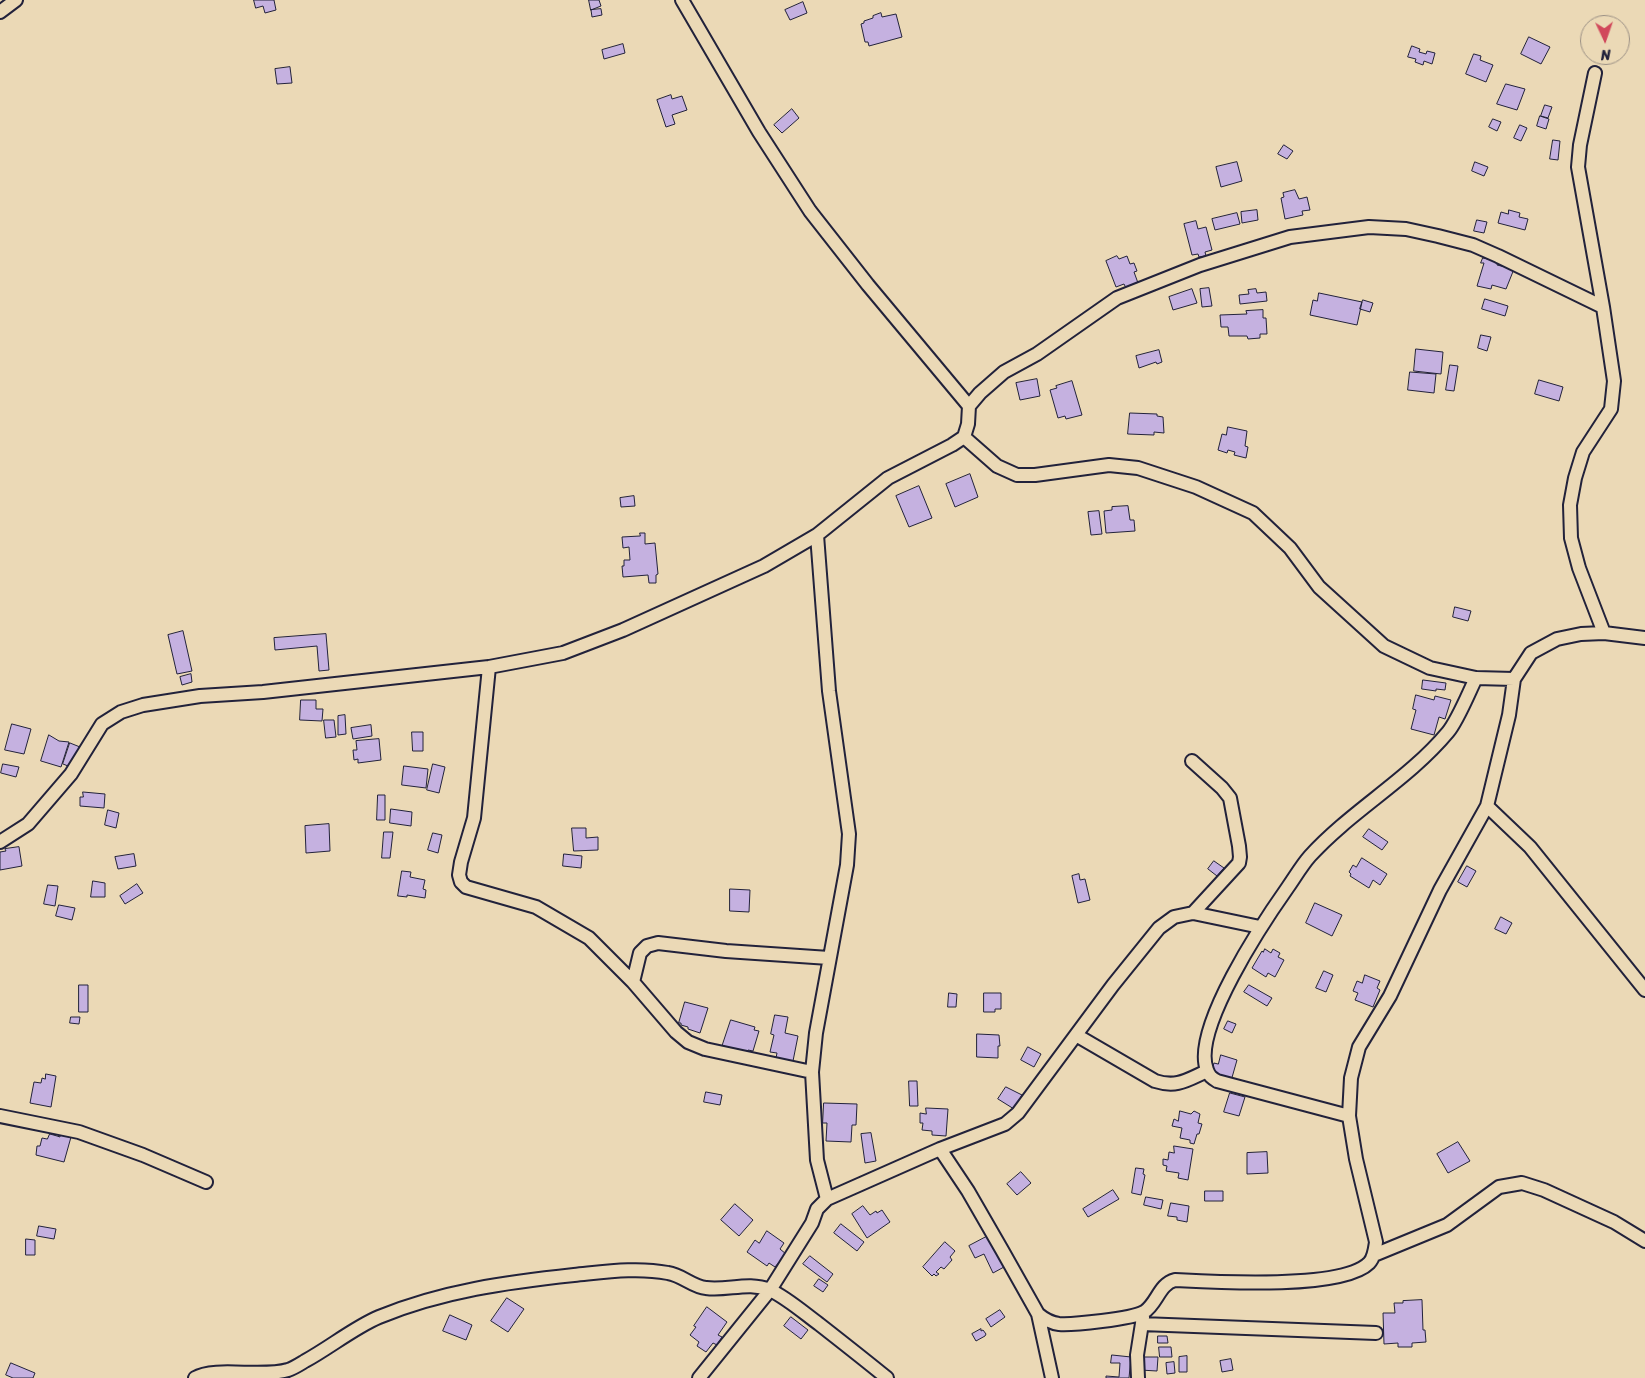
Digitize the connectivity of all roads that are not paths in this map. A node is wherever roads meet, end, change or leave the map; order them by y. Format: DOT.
graph roads {
  1 [pos="16,0"];
  2 [pos="682,0"];
  3 [pos="0,12"];
  4 [pos="1595,73"];
  5 [pos="1603,307"];
  6 [pos="969,406"];
  7 [pos="964,437"];
  8 [pos="817,535"];
  9 [pos="1604,633"];
  10 [pos="1645,638"];
  11 [pos="490,667"];
  12 [pos="1476,678"];
  13 [pos="1514,679"];
  14 [pos="1192,761"];
  15 [pos="1487,806"];
  16 [pos="0,842"];
  17 [pos="1193,913"];
  18 [pos="1260,927"];
  19 [pos="829,958"];
  20 [pos="633,982"];
  21 [pos="1645,990"];
  22 [pos="1076,1035"];
  23 [pos="1207,1071"];
  24 [pos="812,1072"];
  25 [pos="0,1116"];
  26 [pos="1349,1116"];
  27 [pos="940,1149"];
  28 [pos="206,1182"];
  29 [pos="827,1199"];
  30 [pos="1645,1241"];
  31 [pos="1374,1255"];
  32 [pos="770,1290"];
  33 [pos="1038,1314"];
  34 [pos="1143,1318"];
  35 [pos="1376,1332"];
  36 [pos="195,1378"];
  37 [pos="699,1378"];
  38 [pos="887,1378"];
  39 [pos="1052,1378"];
  40 [pos="1138,1378"];
  1 -- 3 [label="street"];
  2 -- 6 [label="street"];
  4 -- 5 [label="street"];
  5 -- 6 [label="street"];
  5 -- 9 [label="street"];
  6 -- 7 [label="street"];
  7 -- 8 [label="street"];
  7 -- 12 [label="street"];
  8 -- 11 [label="street"];
  8 -- 19 [label="street"];
  9 -- 10 [label="street"];
  9 -- 13 [label="street"];
  11 -- 16 [label="street"];
  11 -- 20 [label="street"];
  12 -- 13 [label="street"];
  12 -- 18 [label="street"];
  13 -- 15 [label="street"];
  14 -- 17 [label="street"];
  15 -- 21 [label="street"];
  15 -- 26 [label="street"];
  17 -- 18 [label="street"];
  17 -- 22 [label="street"];
  18 -- 23 [label="street"];
  19 -- 20 [label="street"];
  19 -- 24 [label="street"];
  20 -- 24 [label="street"];
  22 -- 23 [label="street"];
  22 -- 27 [label="street"];
  23 -- 26 [label="street"];
  24 -- 29 [label="street"];
  25 -- 28 [label="street"];
  26 -- 31 [label="street"];
  27 -- 29 [label="street"];
  27 -- 33 [label="street"];
  29 -- 32 [label="street"];
  30 -- 31 [label="street"];
  31 -- 34 [label="street"];
  32 -- 36 [label="street"];
  32 -- 37 [label="street"];
  32 -- 38 [label="street"];
  33 -- 34 [label="street"];
  33 -- 39 [label="street"];
  34 -- 35 [label="street"];
  34 -- 40 [label="street"];
}
